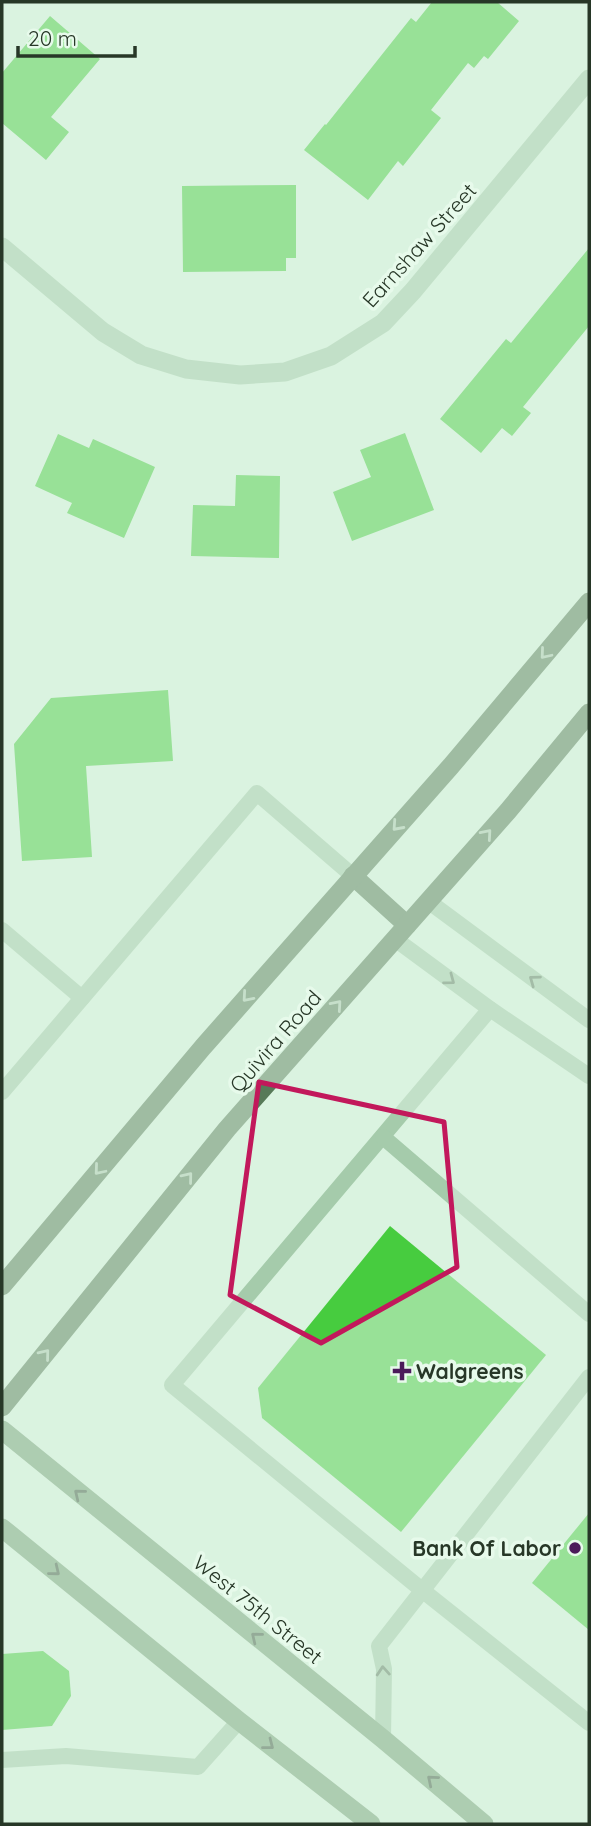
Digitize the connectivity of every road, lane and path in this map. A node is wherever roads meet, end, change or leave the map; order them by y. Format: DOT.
graph roads {
  1 [pos="586,90"];
  2 [pos="2,247"];
  3 [pos="589,602"];
  4 [pos="589,713"];
  5 [pos="353,876"];
  6 [pos="428,901"];
  7 [pos="2,930"];
  8 [pos="401,932"];
  9 [pos="82,998"];
  10 [pos="490,1009"];
  11 [pos="589,1020"];
  12 [pos="589,1076"];
  13 [pos="2,1092"];
  14 [pos="383,1137"];
  15 [pos="2,1286"];
  16 [pos="589,1314"];
  17 [pos="589,1377"];
  18 [pos="2,1407"];
  19 [pos="2,1430"];
  20 [pos="2,1528"];
  21 [pos="422,1590"];
  22 [pos="239,1721"];
  23 [pos="589,1723"];
  24 [pos="383,1739"];
  25 [pos="2,1760"];
  26 [pos="371,1824"];
  27 [pos="484,1824"];
  1 -- 2 [label="street, Earnshaw Street"];
  3 -- 5 [label="main road, one-way"];
  6 -- 4 [label="main road, Quivira Road, one-way"];
  5 -- 8 [label="main road"];
  5 -- 9 [label="lane"];
  5 -- 15 [label="main road, one-way"];
  6 -- 8 [label="main road, Quivira Road"];
  11 -- 6 [label="lane, one-way"];
  7 -- 9 [label="lane"];
  8 -- 10 [label="lane, one-way"];
  18 -- 8 [label="main road, Quivira Road, one-way"];
  9 -- 13 [label="lane"];
  10 -- 12 [label="lane"];
  10 -- 14 [label="lane"];
  14 -- 16 [label="lane"];
  14 -- 21 [label="lane"];
  17 -- 21 [label="lane"];
  24 -- 19 [label="main road, West 75th Street, one-way"];
  20 -- 22 [label="main road, one-way"];
  21 -- 23 [label="lane"];
  24 -- 21 [label="lane, one-way"];
  22 -- 25 [label="lane"];
  22 -- 26 [label="main road, one-way"];
  27 -- 24 [label="main road, West 75th Street, one-way"];
}
